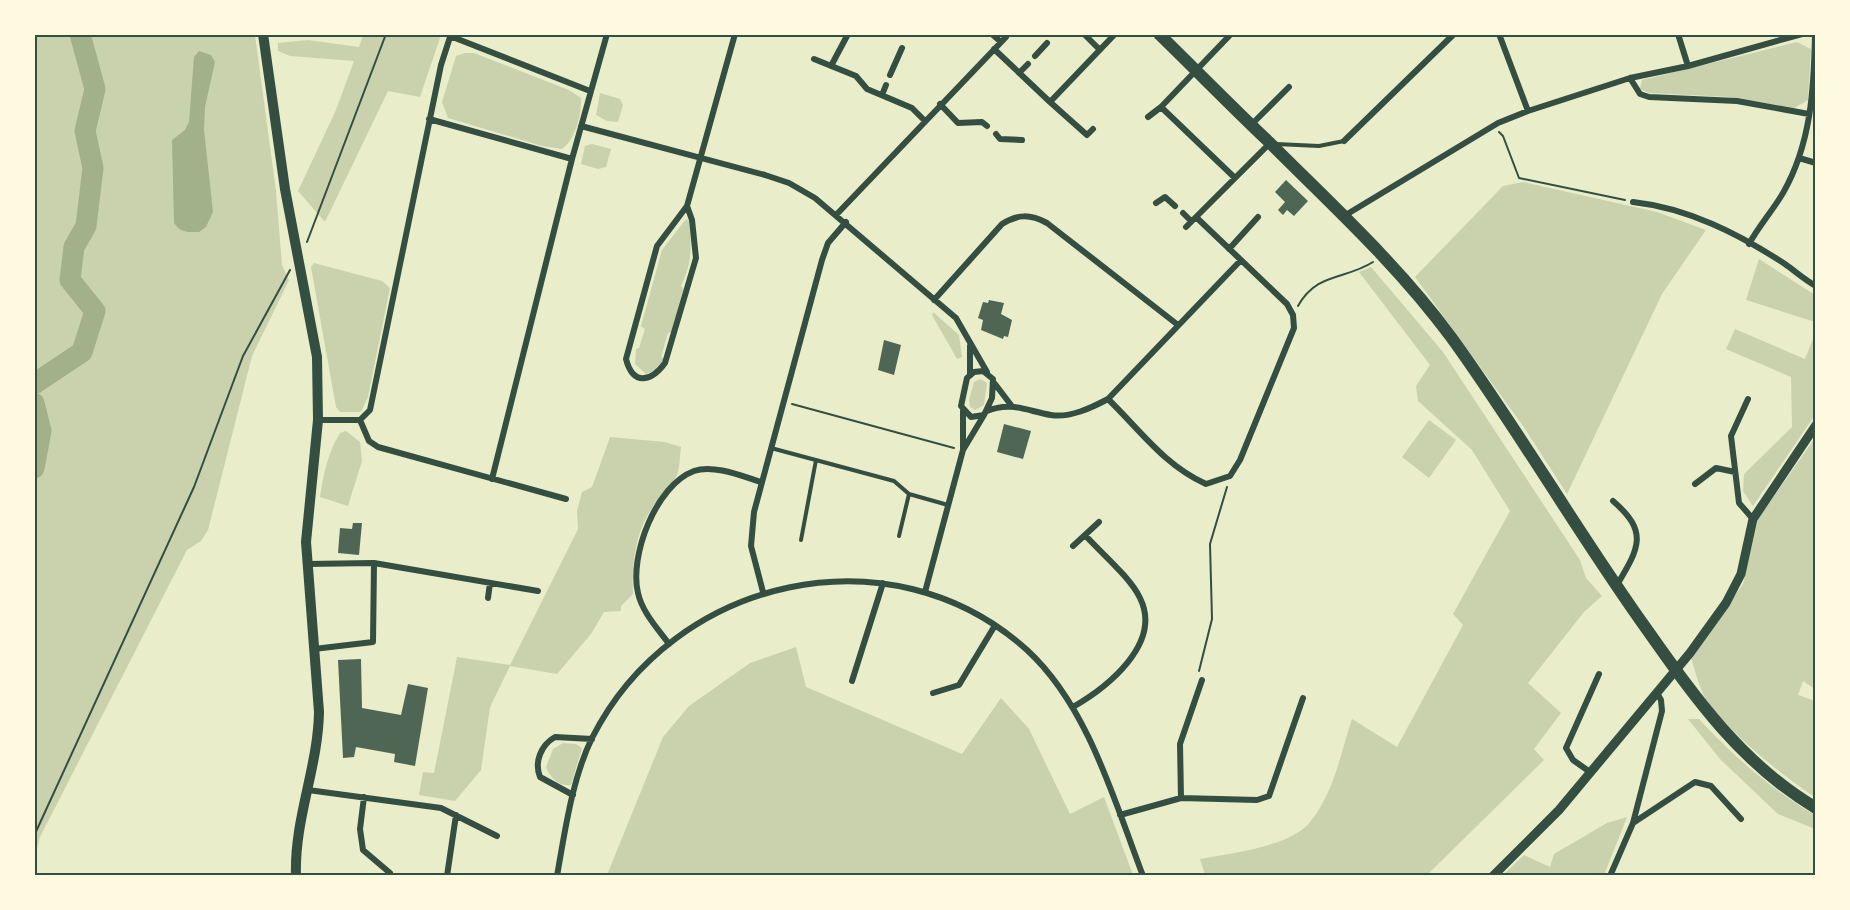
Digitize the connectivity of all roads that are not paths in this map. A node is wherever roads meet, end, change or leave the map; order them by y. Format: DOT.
graph roads {
  1 [pos="263,34"];
  2 [pos="607,34"];
  3 [pos="735,34"];
  4 [pos="849,34"];
  5 [pos="1084,34"];
  6 [pos="1115,34"];
  7 [pos="1159,34"];
  8 [pos="1231,34"];
  9 [pos="1454,34"];
  10 [pos="1499,34"];
  11 [pos="1678,34"];
  12 [pos="1802,34"];
  13 [pos="1815,34"];
  14 [pos="451,35"];
  15 [pos="993,35"];
  16 [pos="1047,43"];
  17 [pos="903,48"];
  18 [pos="994,49"];
  19 [pos="1100,50"];
  20 [pos="1035,56"];
  21 [pos="814,59"];
  22 [pos="1028,64"];
  23 [pos="831,66"];
  24 [pos="1688,66"];
  25 [pos="1196,70"];
  26 [pos="1815,73"];
  27 [pos="1020,74"];
  28 [pos="890,75"];
  29 [pos="1629,78"];
  30 [pos="886,85"];
  31 [pos="1289,87"];
  32 [pos="590,91"];
  33 [pos="882,95"];
  34 [pos="1050,102"];
  35 [pos="940,104"];
  36 [pos="1161,107"];
  37 [pos="1528,111"];
  38 [pos="1809,114"];
  39 [pos="1148,117"];
  40 [pos="429,119"];
  41 [pos="924,120"];
  42 [pos="1251,125"];
  43 [pos="582,126"];
  44 [pos="987,126"];
  45 [pos="1093,129"];
  46 [pos="996,134"];
  47 [pos="1022,140"];
  48 [pos="1344,141"];
  49 [pos="1270,143"];
  50 [pos="701,158"];
  51 [pos="1799,158"];
  52 [pos="572,159"];
  53 [pos="1815,163"];
  54 [pos="1235,178"];
  55 [pos="1633,201"];
  56 [pos="1156,203"];
  57 [pos="687,206"];
  58 [pos="1176,206"];
  59 [pos="1183,213"];
  60 [pos="837,214"];
  61 [pos="1344,216"];
  62 [pos="1258,217"];
  63 [pos="1194,219"];
  64 [pos="846,222"];
  65 [pos="1186,227"];
  66 [pos="1749,244"];
  67 [pos="1229,249"];
  68 [pos="1241,260"];
  69 [pos="1815,285"];
  70 [pos="934,300"];
  71 [pos="1178,325"];
  72 [pos="970,345"];
  73 [pos="987,372"];
  74 [pos="970,375"];
  75 [pos="994,384"];
  76 [pos="1108,399"];
  77 [pos="1748,399"];
  78 [pos="1011,405"];
  79 [pos="963,411"];
  80 [pos="986,413"];
  81 [pos="318,420"];
  82 [pos="360,420"];
  83 [pos="1815,425"];
  84 [pos="771,448"];
  85 [pos="963,450"];
  86 [pos="816,460"];
  87 [pos="1735,472"];
  88 [pos="492,480"];
  89 [pos="761,482"];
  90 [pos="1695,484"];
  91 [pos="909,494"];
  92 [pos="566,499"];
  93 [pos="1613,501"];
  94 [pos="948,505"];
  95 [pos="1753,519"];
  96 [pos="1099,522"];
  97 [pos="1085,535"];
  98 [pos="899,536"];
  99 [pos="801,540"];
  100 [pos="1073,546"];
  101 [pos="374,563"];
  102 [pos="307,564"];
  103 [pos="490,583"];
  104 [pos="883,583"];
  105 [pos="1616,586"];
  106 [pos="538,591"];
  107 [pos="763,592"];
  108 [pos="925,592"];
  109 [pos="488,598"];
  110 [pos="994,627"];
  111 [pos="669,644"];
  112 [pos="314,649"];
  113 [pos="1677,670"];
  114 [pos="1599,674"];
  115 [pos="1202,680"];
  116 [pos="852,681"];
  117 [pos="933,693"];
  118 [pos="1657,693"];
  119 [pos="1303,698"];
  120 [pos="1073,707"];
  121 [pos="592,739"];
  122 [pos="1590,772"];
  123 [pos="308,790"];
  124 [pos="573,795"];
  125 [pos="364,797"];
  126 [pos="1181,798"];
  127 [pos="1815,808"];
  128 [pos="456,815"];
  129 [pos="1120,815"];
  130 [pos="1741,819"];
  131 [pos="1633,823"];
  132 [pos="497,836"];
  133 [pos="390,873"];
  134 [pos="296,876"];
  135 [pos="447,876"];
  136 [pos="557,876"];
  137 [pos="1143,876"];
  138 [pos="1493,876"];
  139 [pos="1610,876"];
  1 -- 81 [label="main road"];
  2 -- 32 [label="street"];
  3 -- 50 [label="street"];
  4 -- 23 [label="street"];
  5 -- 19 [label="street"];
  6 -- 19 [label="street"];
  7 -- 25 [label="highway"];
  8 -- 25 [label="street"];
  9 -- 48 [label="street"];
  10 -- 37 [label="street"];
  11 -- 24 [label="street"];
  12 -- 24 [label="street"];
  13 -- 26 [label="street"];
  14 -- 32 [label="street"];
  14 -- 40 [label="street"];
  15 -- 18 [label="street"];
  16 -- 20 [label="street"];
  17 -- 28 [label="street"];
  18 -- 27 [label="street"];
  18 -- 35 [label="street"];
  19 -- 34 [label="street"];
  21 -- 23 [label="street"];
  22 -- 27 [label="street"];
  23 -- 33 [label="street"];
  24 -- 29 [label="street"];
  25 -- 36 [label="street"];
  25 -- 42 [label="highway"];
  26 -- 38 [label="street"];
  27 -- 34 [label="street"];
  29 -- 37 [label="street"];
  29 -- 38 [label="street"];
  30 -- 33 [label="street"];
  31 -- 42 [label="street"];
  32 -- 43 [label="street"];
  33 -- 41 [label="street"];
  34 -- 45 [label="street"];
  35 -- 41 [label="street"];
  35 -- 44 [label="street"];
  36 -- 39 [label="street"];
  36 -- 54 [label="street"];
  37 -- 61 [label="street"];
  38 -- 51 [label="street"];
  40 -- 52 [label="street"];
  40 -- 82 [label="street"];
  41 -- 60 [label="street"];
  42 -- 49 [label="highway"];
  43 -- 50 [label="street"];
  43 -- 52 [label="street"];
  46 -- 47 [label="street"];
  48 -- 49 [label="lane"];
  49 -- 54 [label="street"];
  49 -- 61 [label="highway"];
  50 -- 57 [label="street"];
  50 -- 60 [label="street"];
  51 -- 53 [label="street"];
  51 -- 66 [label="street"];
  52 -- 88 [label="street"];
  54 -- 63 [label="street"];
  55 -- 66 [label="street"];
  56 -- 58 [label="street"];
  57 -- 57 [label="street"];
  59 -- 63 [label="street"];
  60 -- 64 [label="street"];
  61 -- 105 [label="highway"];
  62 -- 67 [label="street"];
  63 -- 65 [label="street"];
  63 -- 67 [label="street"];
  64 -- 70 [label="street"];
  64 -- 84 [label="street"];
  66 -- 69 [label="street"];
  67 -- 68 [label="street"];
  68 -- 71 [label="street"];
  68 -- 76 [label="street"];
  70 -- 71 [label="street"];
  70 -- 72 [label="street"];
  71 -- 76 [label="street"];
  72 -- 73 [label="street"];
  72 -- 74 [label="street"];
  73 -- 74 [label="street"];
  73 -- 75 [label="street"];
  74 -- 79 [label="street"];
  75 -- 78 [label="street"];
  75 -- 80 [label="street"];
  76 -- 78 [label="street"];
  77 -- 87 [label="street"];
  78 -- 80 [label="street"];
  79 -- 80 [label="street"];
  79 -- 85 [label="street"];
  80 -- 85 [label="street"];
  81 -- 82 [label="street"];
  81 -- 102 [label="main road"];
  82 -- 88 [label="street"];
  83 -- 95 [label="street"];
  84 -- 86 [label="lane"];
  84 -- 89 [label="street"];
  85 -- 94 [label="street"];
  86 -- 91 [label="lane"];
  86 -- 99 [label="lane"];
  87 -- 90 [label="street"];
  87 -- 95 [label="street"];
  88 -- 92 [label="street"];
  89 -- 107 [label="street"];
  89 -- 111 [label="street"];
  91 -- 94 [label="lane"];
  91 -- 98 [label="lane"];
  93 -- 105 [label="street"];
  94 -- 108 [label="street"];
  95 -- 113 [label="street"];
  96 -- 97 [label="street"];
  97 -- 100 [label="street"];
  97 -- 120 [label="street"];
  101 -- 102 [label="street"];
  101 -- 103 [label="street"];
  101 -- 112 [label="street"];
  102 -- 112 [label="main road"];
  103 -- 106 [label="street"];
  103 -- 109 [label="street"];
  104 -- 107 [label="street"];
  104 -- 108 [label="street"];
  104 -- 116 [label="street"];
  105 -- 113 [label="highway"];
  107 -- 111 [label="street"];
  108 -- 110 [label="street"];
  110 -- 117 [label="street"];
  110 -- 120 [label="street"];
  111 -- 121 [label="street"];
  112 -- 123 [label="main road"];
  113 -- 118 [label="street"];
  113 -- 127 [label="highway"];
  114 -- 122 [label="street"];
  115 -- 126 [label="street"];
  118 -- 122 [label="street"];
  118 -- 131 [label="street"];
  119 -- 126 [label="street"];
  120 -- 129 [label="street"];
  121 -- 124 [label="street"];
  121 -- 124 [label="street"];
  122 -- 138 [label="street"];
  123 -- 125 [label="street"];
  123 -- 134 [label="main road"];
  124 -- 136 [label="street"];
  125 -- 128 [label="street"];
  125 -- 133 [label="street"];
  126 -- 129 [label="street"];
  128 -- 132 [label="street"];
  128 -- 135 [label="street"];
  129 -- 137 [label="street"];
  130 -- 131 [label="street"];
  131 -- 139 [label="street"];
}
